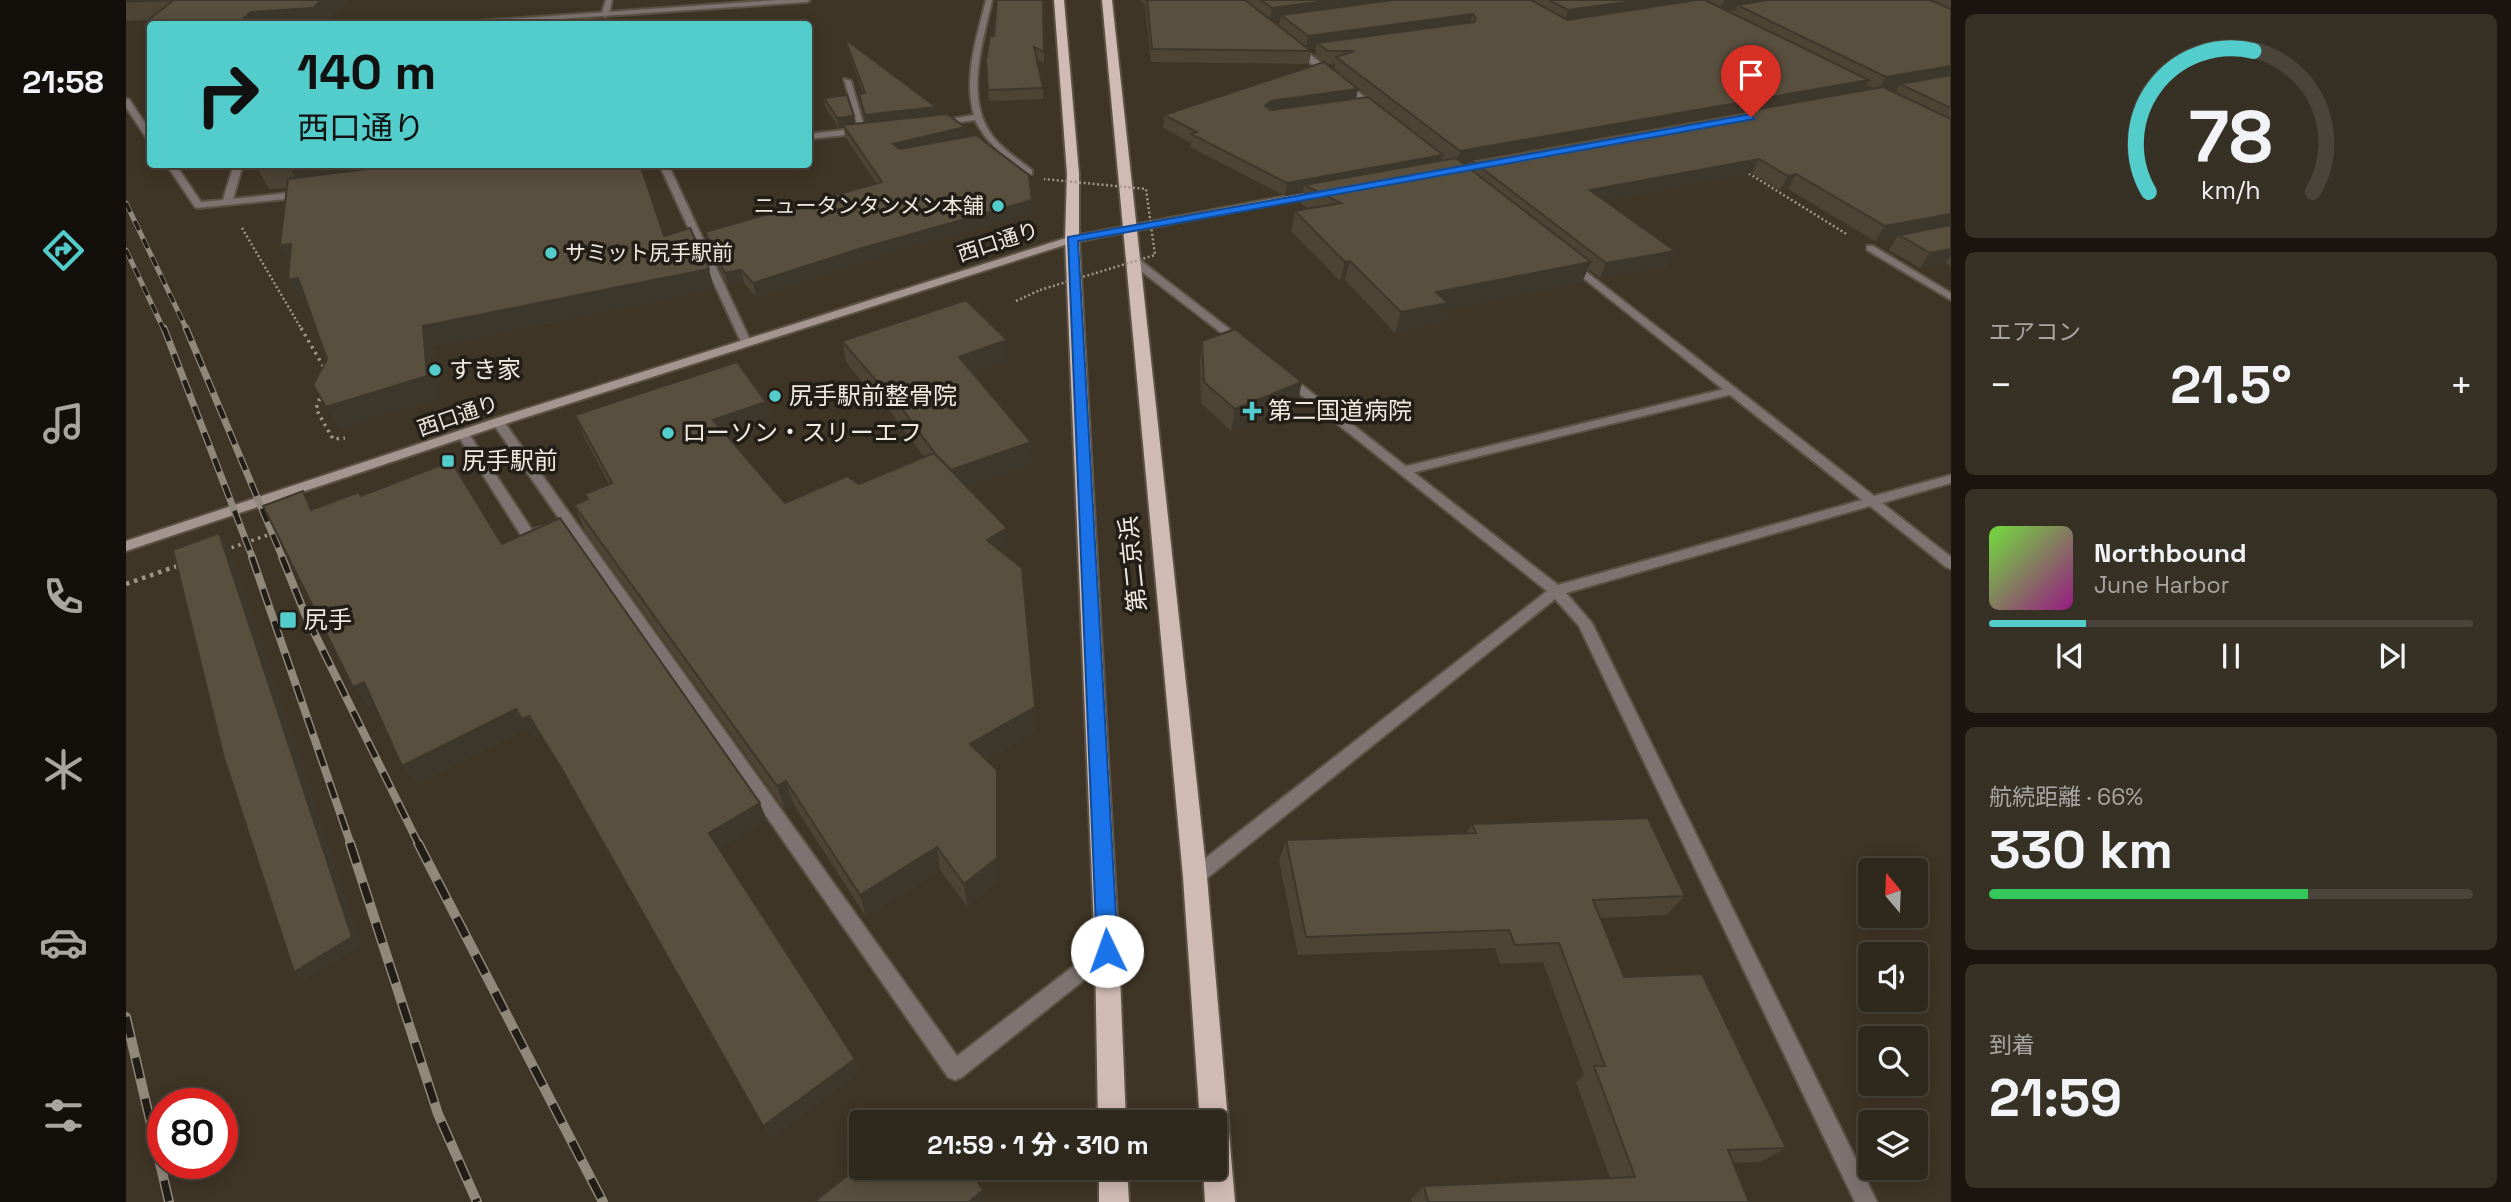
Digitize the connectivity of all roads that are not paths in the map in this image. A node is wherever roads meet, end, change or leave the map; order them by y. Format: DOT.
graph roads {
  1 [pos="609,0"];
  2 [pos="807,0"];
  3 [pos="989,0"];
  4 [pos="1059,0"];
  5 [pos="1107,0"];
  6 [pos="605,15"];
  7 [pos="512,21"];
  8 [pos="607,21"];
  9 [pos="1284,39"];
  10 [pos="1315,51"];
  11 [pos="1302,53"];
  12 [pos="847,81"];
  13 [pos="126,101"];
  14 [pos="1368,104"];
  15 [pos="1356,106"];
  16 [pos="978,117"];
  17 [pos="1389,120"];
  18 [pos="927,123"];
  19 [pos="876,129"];
  20 [pos="863,131"];
  21 [pos="147,132"];
  22 [pos="812,137"];
  23 [pos="992,139"];
  24 [pos="979,142"];
  25 [pos="173,168"];
  26 [pos="238,168"];
  27 [pos="665,168"];
  28 [pos="1029,172"];
  29 [pos="1330,191"];
  30 [pos="310,194"];
  31 [pos="227,203"];
  32 [pos="1131,227"];
  33 [pos="1072,239"];
  34 [pos="1883,245"];
  35 [pos="1562,256"];
  36 [pos="1132,259"];
  37 [pos="1951,297"];
  38 [pos="746,342"];
  39 [pos="1257,355"];
  40 [pos="1278,372"];
  41 [pos="1733,391"];
  42 [pos="498,422"];
  43 [pos="463,434"];
  44 [pos="1407,470"];
  45 [pos="1951,479"];
  46 [pos="1872,501"];
  47 [pos="568,521"];
  48 [pos="126,546"];
  49 [pos="1951,564"];
  50 [pos="1556,591"];
  51 [pos="1195,877"];
  52 [pos="1107,951"];
  53 [pos="1112,1110"];
  54 [pos="1213,1110"];
  55 [pos="1113,1180"];
  56 [pos="1218,1180"];
  57 [pos="1114,1202"];
  58 [pos="1220,1202"];
  59 [pos="1867,1202"];
  1 -- 6 [label="street"];
  2 -- 6 [label="street"];
  3 -- 16 [label="street"];
  4 -- 33 [label="highway, 第二京浜"];
  5 -- 32 [label="highway, 第二京浜"];
  6 -- 7 [label="street"];
  6 -- 8 [label="street"];
  9 -- 11 [label="street"];
  10 -- 11 [label="street"];
  11 -- 14 [label="street"];
  12 -- 20 [label="street"];
  13 -- 21 [label="street"];
  14 -- 15 [label="street"];
  14 -- 17 [label="street"];
  16 -- 18 [label="street"];
  16 -- 23 [label="street"];
  19 -- 20 [label="street"];
  20 -- 22 [label="street"];
  23 -- 24 [label="street"];
  23 -- 28 [label="street"];
  25 -- 31 [label="street"];
  26 -- 31 [label="street"];
  27 -- 38 [label="street"];
  29 -- 32 [label="main road, 西口通り"];
  30 -- 31 [label="street"];
  32 -- 33 [label="main road, 西口通り"];
  32 -- 36 [label="highway, 第二京浜"];
  33 -- 38 [label="main road, 西口通り"];
  33 -- 52 [label="highway, 第二京浜"];
  34 -- 37 [label="street"];
  35 -- 41 [label="street"];
  36 -- 39 [label="street"];
  36 -- 51 [label="highway, 第二京浜"];
  38 -- 42 [label="main road, 西口通り"];
  40 -- 44 [label="street"];
  41 -- 44 [label="street"];
  41 -- 46 [label="street"];
  42 -- 43 [label="main road, 西口通り"];
  42 -- 47 [label="street"];
  43 -- 47 [label="street"];
  43 -- 48 [label="main road, 西口通り"];
  44 -- 50 [label="street"];
  45 -- 46 [label="street"];
  46 -- 49 [label="street"];
  46 -- 50 [label="street"];
  47 -- 52 [label="street"];
  50 -- 51 [label="street"];
  50 -- 59 [label="street"];
  51 -- 54 [label="highway, 第二京浜"];
  52 -- 53 [label="highway, 第二京浜"];
  55 -- 57 [label="highway"];
  56 -- 58 [label="highway"];
}
